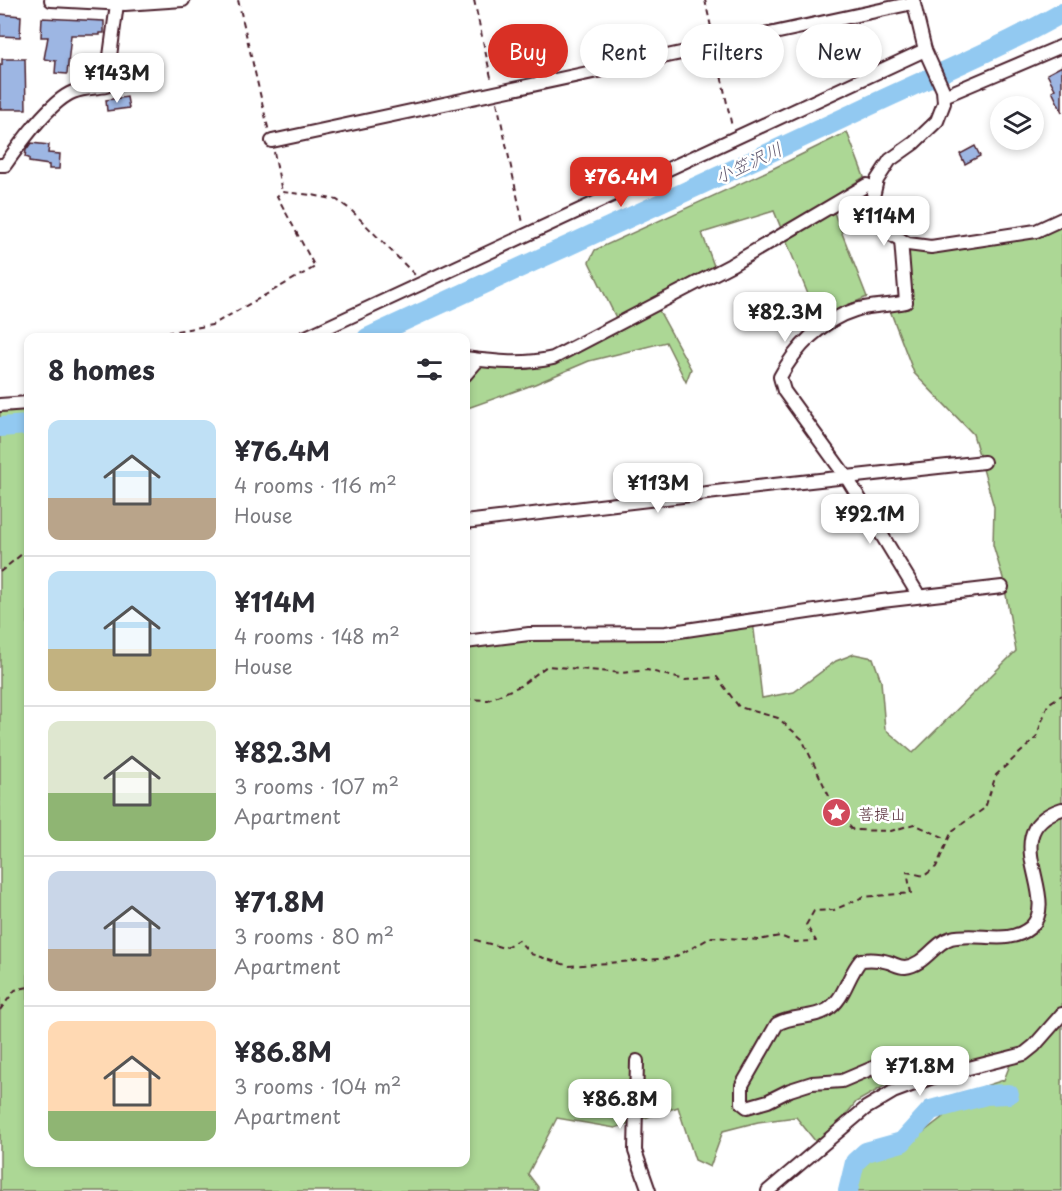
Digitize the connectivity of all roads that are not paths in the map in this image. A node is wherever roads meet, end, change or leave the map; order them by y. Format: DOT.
graph roads {
  1 [pos="51,0"];
  2 [pos="183,0"];
  3 [pos="913,2"];
  4 [pos="117,4"];
  5 [pos="1062,46"];
  6 [pos="927,53"];
  7 [pos="943,93"];
  8 [pos="272,141"];
  9 [pos="0,165"];
  10 [pos="867,185"];
  11 [pos="1062,219"];
  12 [pos="901,240"];
  13 [pos="315,333"];
  14 [pos="471,359"];
  15 [pos="24,403"];
  16 [pos="0,405"];
  17 [pos="984,462"];
  18 [pos="847,478"];
  19 [pos="470,521"];
  20 [pos="1002,587"];
  21 [pos="919,597"];
  22 [pos="470,641"];
  23 [pos="1062,808"];
  24 [pos="1062,1014"];
  25 [pos="637,1060"];
  26 [pos="933,1077"];
  27 [pos="649,1191"];
  28 [pos="768,1191"];
  1 -- 4 [label="street"];
  2 -- 4 [label="street"];
  3 -- 6 [label="street"];
  3 -- 8 [label="street"];
  4 -- 9 [label="street"];
  5 -- 7 [label="street"];
  6 -- 7 [label="street"];
  6 -- 13 [label="street"];
  7 -- 12 [label="street"];
  10 -- 14 [label="street"];
  11 -- 12 [label="street"];
  12 -- 18 [label="street"];
  15 -- 16 [label="street"];
  17 -- 18 [label="street"];
  18 -- 19 [label="street"];
  18 -- 21 [label="street"];
  20 -- 21 [label="street"];
  21 -- 22 [label="street"];
  23 -- 26 [label="street"];
  24 -- 26 [label="street"];
  25 -- 27 [label="street"];
  26 -- 28 [label="street"];
}
